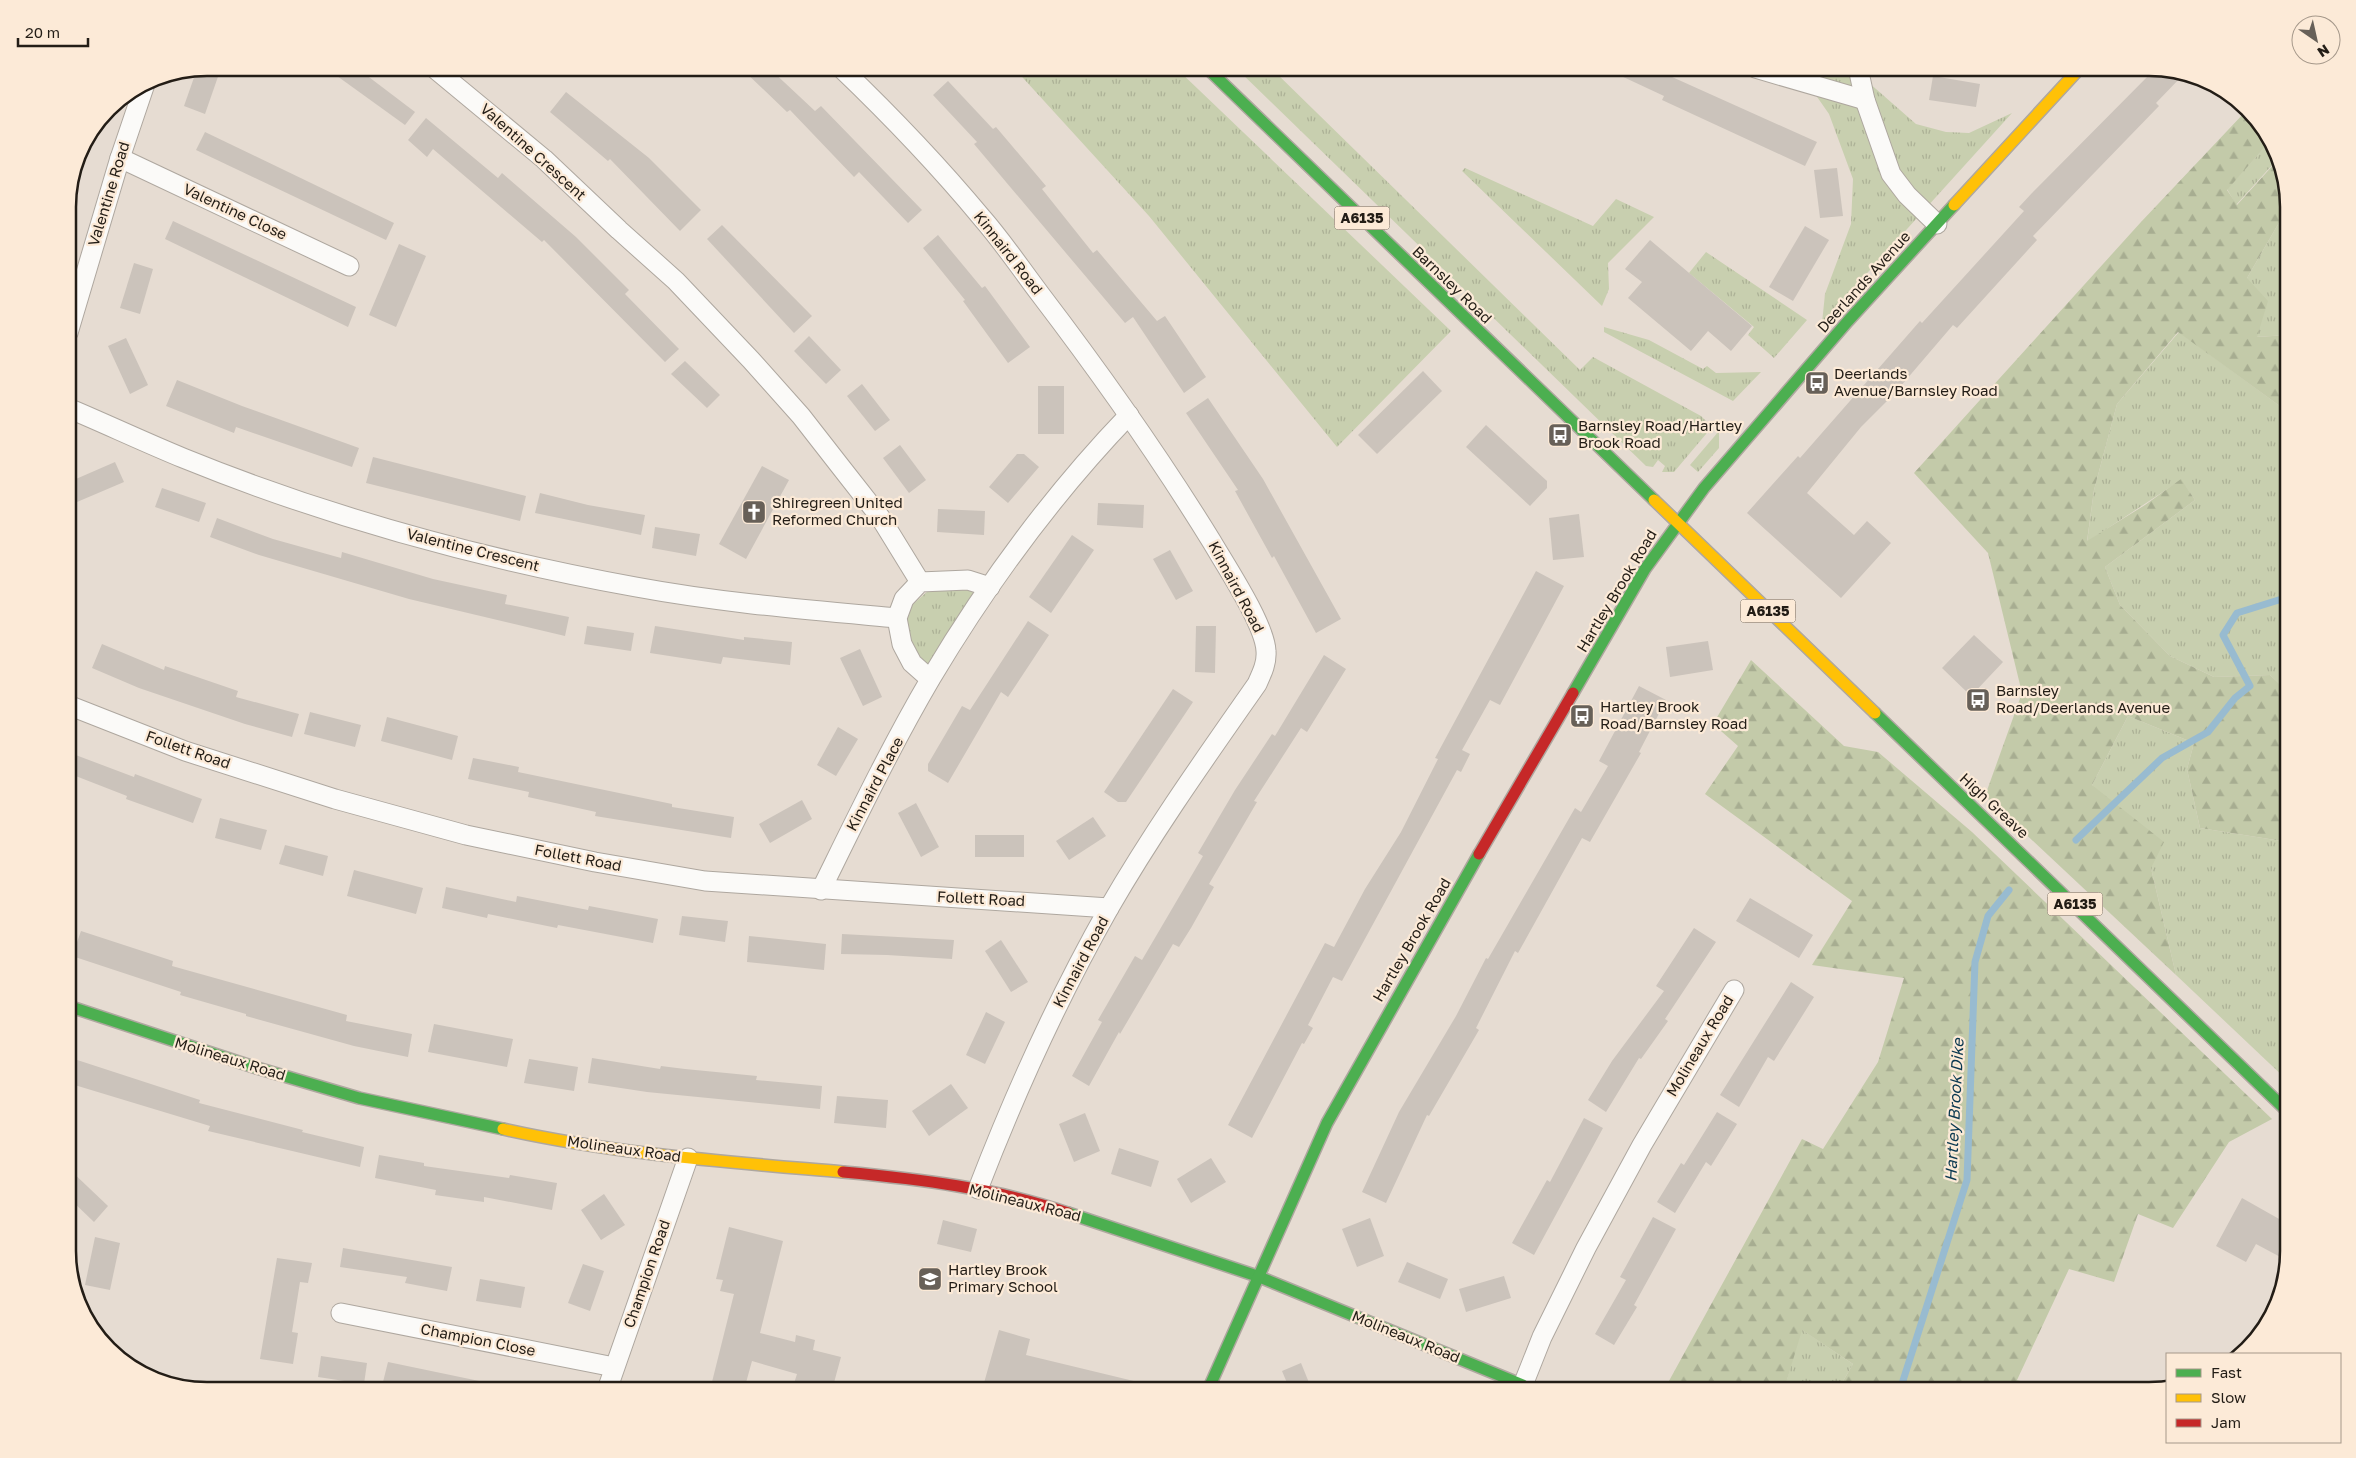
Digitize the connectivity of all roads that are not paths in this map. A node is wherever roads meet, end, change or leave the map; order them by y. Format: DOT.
graph roads {
  1 [pos="444,76"];
  2 [pos="849,76"];
  3 [pos="1215,76"];
  4 [pos="1782,76"];
  5 [pos="1860,76"];
  6 [pos="2073,76"];
  7 [pos="142,94"];
  8 [pos="1865,100"];
  9 [pos="120,158"];
  10 [pos="1937,224"];
  11 [pos="349,266"];
  12 [pos="77,304"];
  13 [pos="77,412"];
  14 [pos="1129,415"];
  15 [pos="1677,524"];
  16 [pos="920,582"];
  17 [pos="990,587"];
  18 [pos="897,618"];
  19 [pos="930,679"];
  20 [pos="77,709"];
  21 [pos="821,890"];
  22 [pos="1109,908"];
  23 [pos="1734,990"];
  24 [pos="77,1009"];
  25 [pos="2280,1104"];
  26 [pos="688,1158"];
  27 [pos="978,1189"];
  28 [pos="1257,1276"];
  29 [pos="341,1313"];
  30 [pos="614,1367"];
  31 [pos="609,1382"];
  32 [pos="1211,1382"];
  33 [pos="1508,1382"];
  34 [pos="1524,1382"];
  1 -- 16 [label="street, Valentine Crescent"];
  2 -- 14 [label="street, Kinnaird Road"];
  3 -- 15 [label="street, Barnsley Road / A6135"];
  4 -- 8 [label="street"];
  5 -- 8 [label="street"];
  6 -- 10 [label="street, Deerlands Avenue"];
  7 -- 9 [label="street, Valentine Road"];
  8 -- 10 [label="street"];
  9 -- 11 [label="street, Valentine Close"];
  9 -- 12 [label="street, Valentine Road"];
  10 -- 15 [label="street, Deerlands Avenue"];
  13 -- 18 [label="street, Valentine Crescent"];
  14 -- 17 [label="street, Kinnaird Place"];
  14 -- 22 [label="street, Kinnaird Road"];
  15 -- 25 [label="street, High Greave / A6135"];
  15 -- 28 [label="street, Hartley Brook Road"];
  16 -- 17 [label="street"];
  16 -- 18 [label="street"];
  17 -- 19 [label="street, Kinnaird Place"];
  18 -- 19 [label="street"];
  19 -- 21 [label="street, Kinnaird Place"];
  20 -- 21 [label="street, Follett Road"];
  21 -- 22 [label="street, Follett Road"];
  22 -- 27 [label="street, Kinnaird Road"];
  23 -- 34 [label="street, Molineaux Road"];
  24 -- 26 [label="street, Molineaux Road"];
  26 -- 27 [label="street, Molineaux Road"];
  26 -- 30 [label="street, Champion Road"];
  27 -- 28 [label="street, Molineaux Road"];
  28 -- 32 [label="street, Hartley Brook Road"];
  28 -- 33 [label="street, Molineaux Road"];
  29 -- 30 [label="street, Champion Close"];
  30 -- 31 [label="street, Champion Road"];
}
